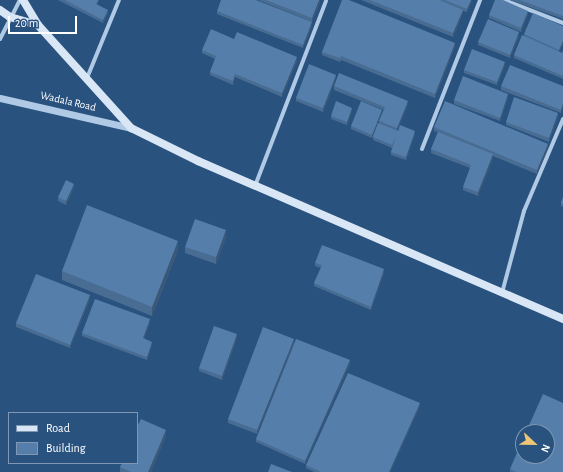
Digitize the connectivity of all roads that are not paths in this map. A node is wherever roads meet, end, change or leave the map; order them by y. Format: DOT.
graph roads {
  1 [pos="20,0"];
  2 [pos="23,0"];
  3 [pos="119,0"];
  4 [pos="326,0"];
  5 [pos="480,0"];
  6 [pos="504,0"];
  7 [pos="0,10"];
  8 [pos="10,17"];
  9 [pos="563,23"];
  10 [pos="38,25"];
  11 [pos="0,40"];
  12 [pos="88,78"];
  13 [pos="0,98"];
  14 [pos="563,119"];
  15 [pos="131,128"];
  16 [pos="422,149"];
  17 [pos="255,186"];
  18 [pos="502,294"];
  19 [pos="563,319"];
  1 -- 8 [label="street"];
  2 -- 10 [label="main road"];
  3 -- 12 [label="street"];
  4 -- 17 [label="street"];
  5 -- 16 [label="street"];
  6 -- 9 [label="street"];
  7 -- 8 [label="main road"];
  8 -- 10 [label="main road"];
  8 -- 11 [label="street"];
  10 -- 12 [label="main road"];
  12 -- 15 [label="main road"];
  13 -- 15 [label="street, Wadala Road"];
  14 -- 18 [label="street"];
  15 -- 17 [label="main road"];
  17 -- 18 [label="main road"];
  18 -- 19 [label="main road"];
}
